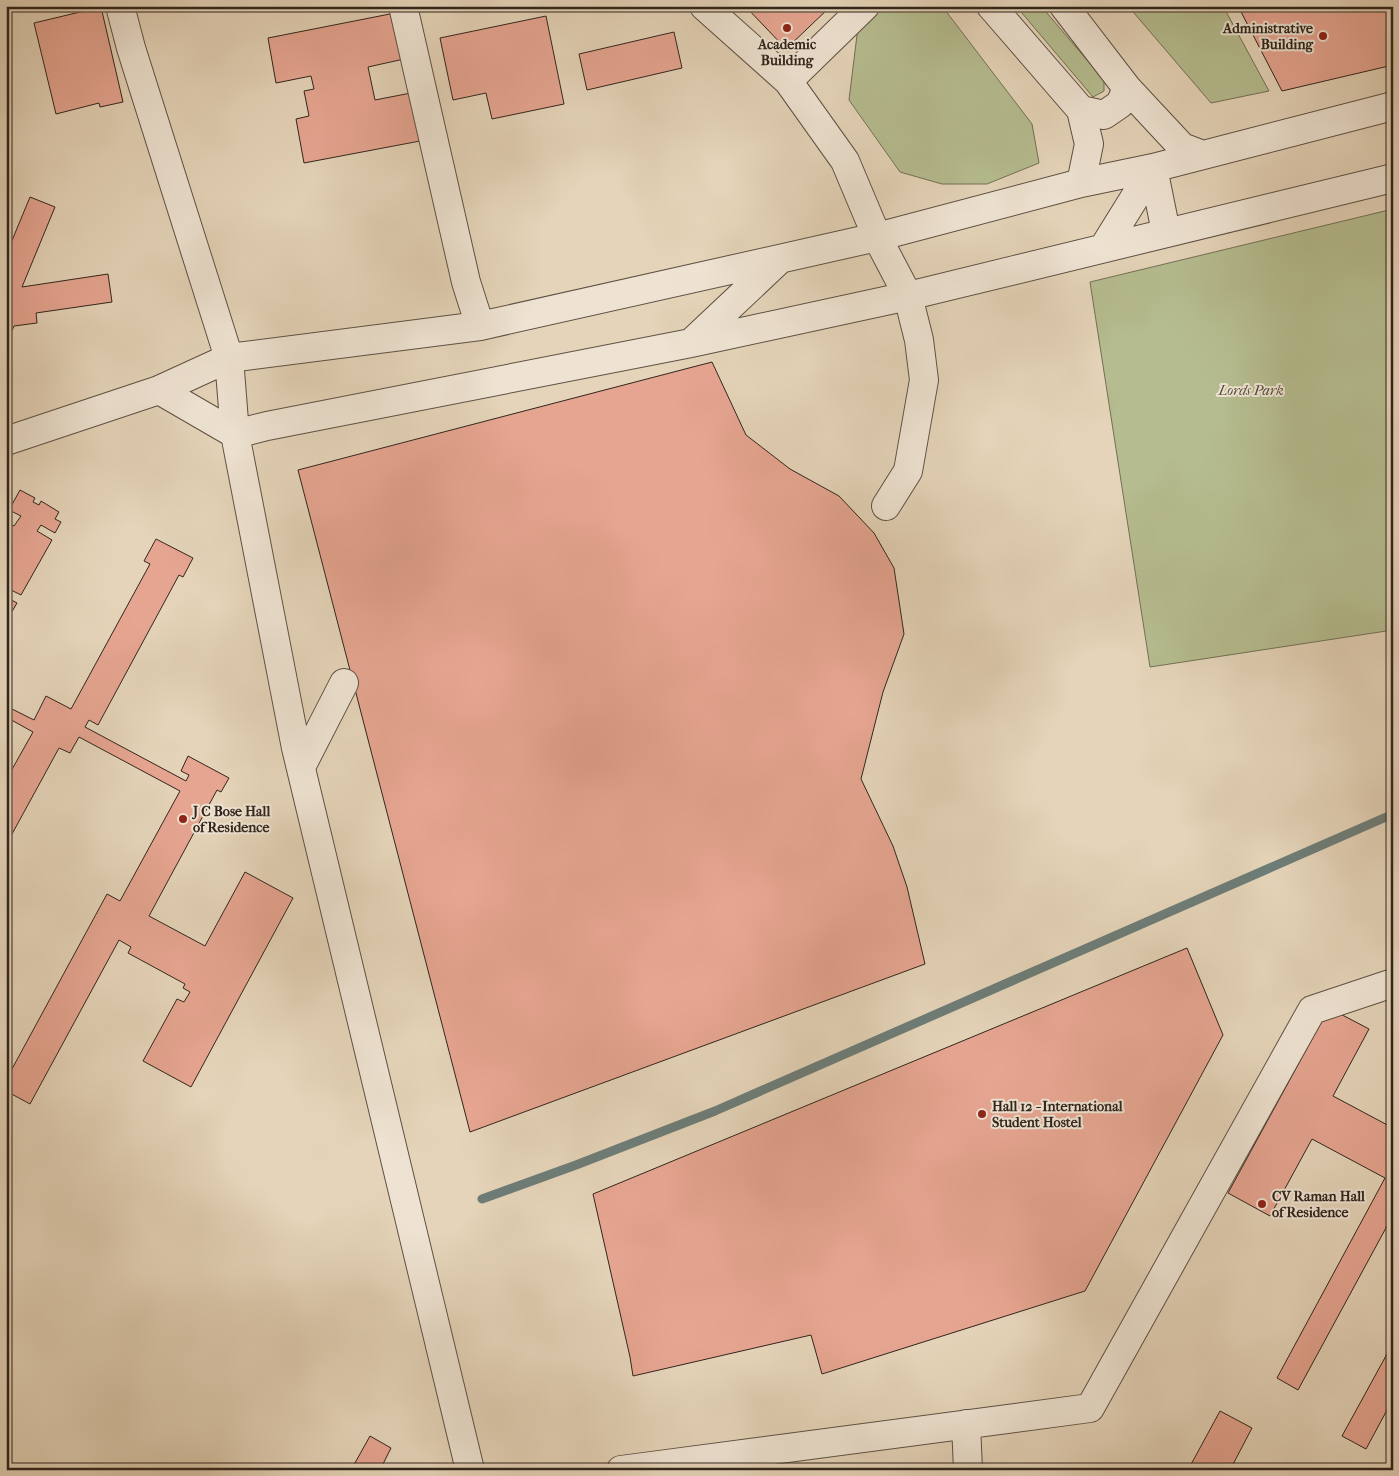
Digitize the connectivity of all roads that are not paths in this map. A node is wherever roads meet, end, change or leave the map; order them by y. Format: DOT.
graph roads {
  1 [pos="120,6"];
  2 [pos="403,6"];
  3 [pos="704,6"];
  4 [pos="865,6"];
  5 [pos="991,6"];
  6 [pos="1064,6"];
  7 [pos="788,81"];
  8 [pos="1128,88"];
  9 [pos="1393,106"];
  10 [pos="1081,110"];
  11 [pos="1203,155"];
  12 [pos="1153,168"];
  13 [pos="1393,178"];
  14 [pos="1080,183"];
  15 [pos="1166,232"];
  16 [pos="877,237"];
  17 [pos="1104,247"];
  18 [pos="780,260"];
  19 [pos="908,296"];
  20 [pos="480,326"];
  21 [pos="691,343"];
  22 [pos="229,358"];
  23 [pos="158,390"];
  24 [pos="235,434"];
  25 [pos="6,441"];
  26 [pos="886,506"];
  27 [pos="344,683"];
  28 [pos="301,767"];
  29 [pos="1393,983"];
  30 [pos="966,1424"];
  31 [pos="470,1470"];
  32 [pos="620,1470"];
  33 [pos="968,1470"];
  1 -- 22 [label="street"];
  2 -- 20 [label="street"];
  3 -- 7 [label="street"];
  4 -- 7 [label="street"];
  5 -- 10 [label="street"];
  6 -- 8 [label="street"];
  7 -- 16 [label="street"];
  8 -- 10 [label="street"];
  8 -- 11 [label="street"];
  9 -- 11 [label="street"];
  10 -- 14 [label="street"];
  11 -- 12 [label="street"];
  12 -- 14 [label="street"];
  12 -- 15 [label="street"];
  12 -- 17 [label="street"];
  13 -- 15 [label="street"];
  14 -- 16 [label="street"];
  15 -- 17 [label="street"];
  16 -- 18 [label="street"];
  16 -- 19 [label="street"];
  17 -- 19 [label="street"];
  18 -- 20 [label="street"];
  18 -- 21 [label="street"];
  19 -- 21 [label="street"];
  19 -- 26 [label="street"];
  20 -- 22 [label="street"];
  21 -- 24 [label="street"];
  22 -- 23 [label="street"];
  22 -- 24 [label="street"];
  23 -- 24 [label="street"];
  23 -- 25 [label="street"];
  24 -- 28 [label="street"];
  27 -- 28 [label="street"];
  28 -- 31 [label="street"];
  29 -- 30 [label="street"];
  30 -- 32 [label="street"];
  30 -- 33 [label="street"];
}
